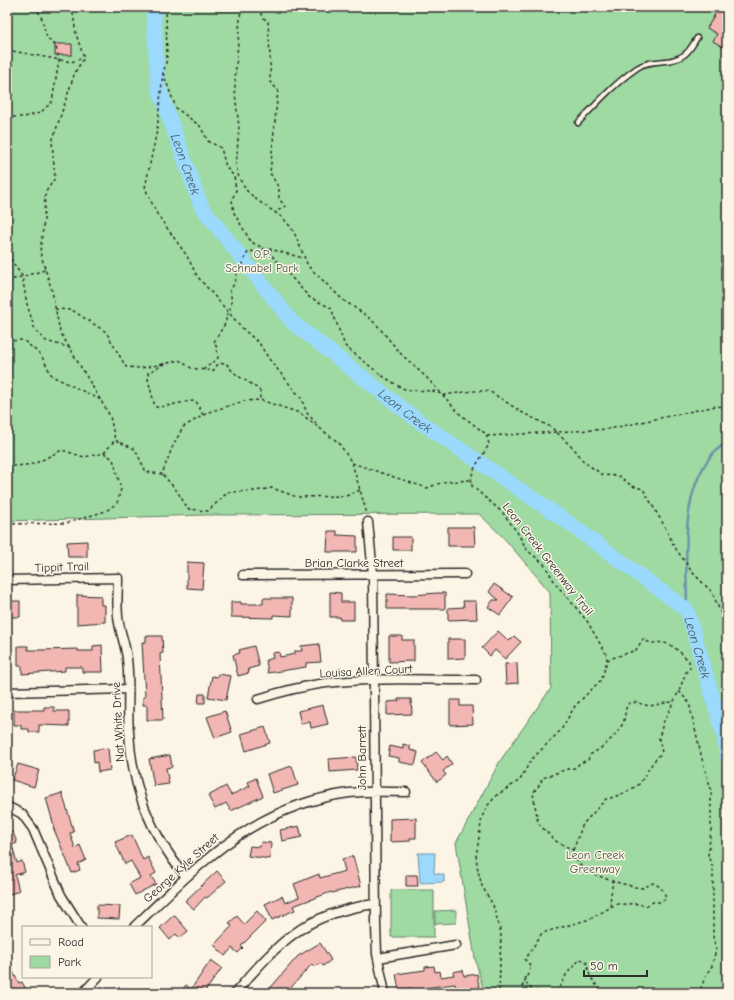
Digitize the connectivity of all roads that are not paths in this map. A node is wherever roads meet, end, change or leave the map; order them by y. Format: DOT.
graph roads {
  1 [pos="697,38"];
  2 [pos="578,123"];
  3 [pos="368,522"];
  4 [pos="373,574"];
  5 [pos="465,574"];
  6 [pos="243,575"];
  7 [pos="118,578"];
  8 [pos="7,580"];
  9 [pos="476,680"];
  10 [pos="374,681"];
  11 [pos="128,689"];
  12 [pos="7,692"];
  13 [pos="258,699"];
  14 [pos="374,792"];
  15 [pos="406,792"];
  16 [pos="7,806"];
  17 [pos="186,877"];
  18 [pos="375,904"];
  19 [pos="80,926"];
  20 [pos="135,926"];
  21 [pos="456,946"];
  22 [pos="378,958"];
  23 [pos="97,978"];
  24 [pos="83,993"];
  25 [pos="235,993"];
  26 [pos="385,993"];
  1 -- 2 [label="lane"];
  3 -- 4 [label="street, John Barrett"];
  4 -- 5 [label="street, Brian Clarke Street"];
  4 -- 6 [label="street, Brian Clarke Street"];
  4 -- 10 [label="street, John Barrett"];
  7 -- 8 [label="street, Tippit Trail"];
  7 -- 11 [label="street, Nat White Drive"];
  9 -- 10 [label="street, Louisa Allen Court"];
  10 -- 13 [label="street, Louisa Allen Court"];
  10 -- 14 [label="street, John Barrett"];
  11 -- 12 [label="street"];
  11 -- 17 [label="street, Nat White Drive"];
  14 -- 15 [label="street, George Kyle Street"];
  14 -- 17 [label="street, George Kyle Street"];
  14 -- 18 [label="street, John Barrett"];
  16 -- 19 [label="street"];
  17 -- 20 [label="street, George Kyle Street"];
  18 -- 22 [label="street, John Barrett"];
  18 -- 25 [label="street"];
  21 -- 22 [label="street"];
  22 -- 26 [label="street, John Barrett"];
  23 -- 24 [label="street"];
}
